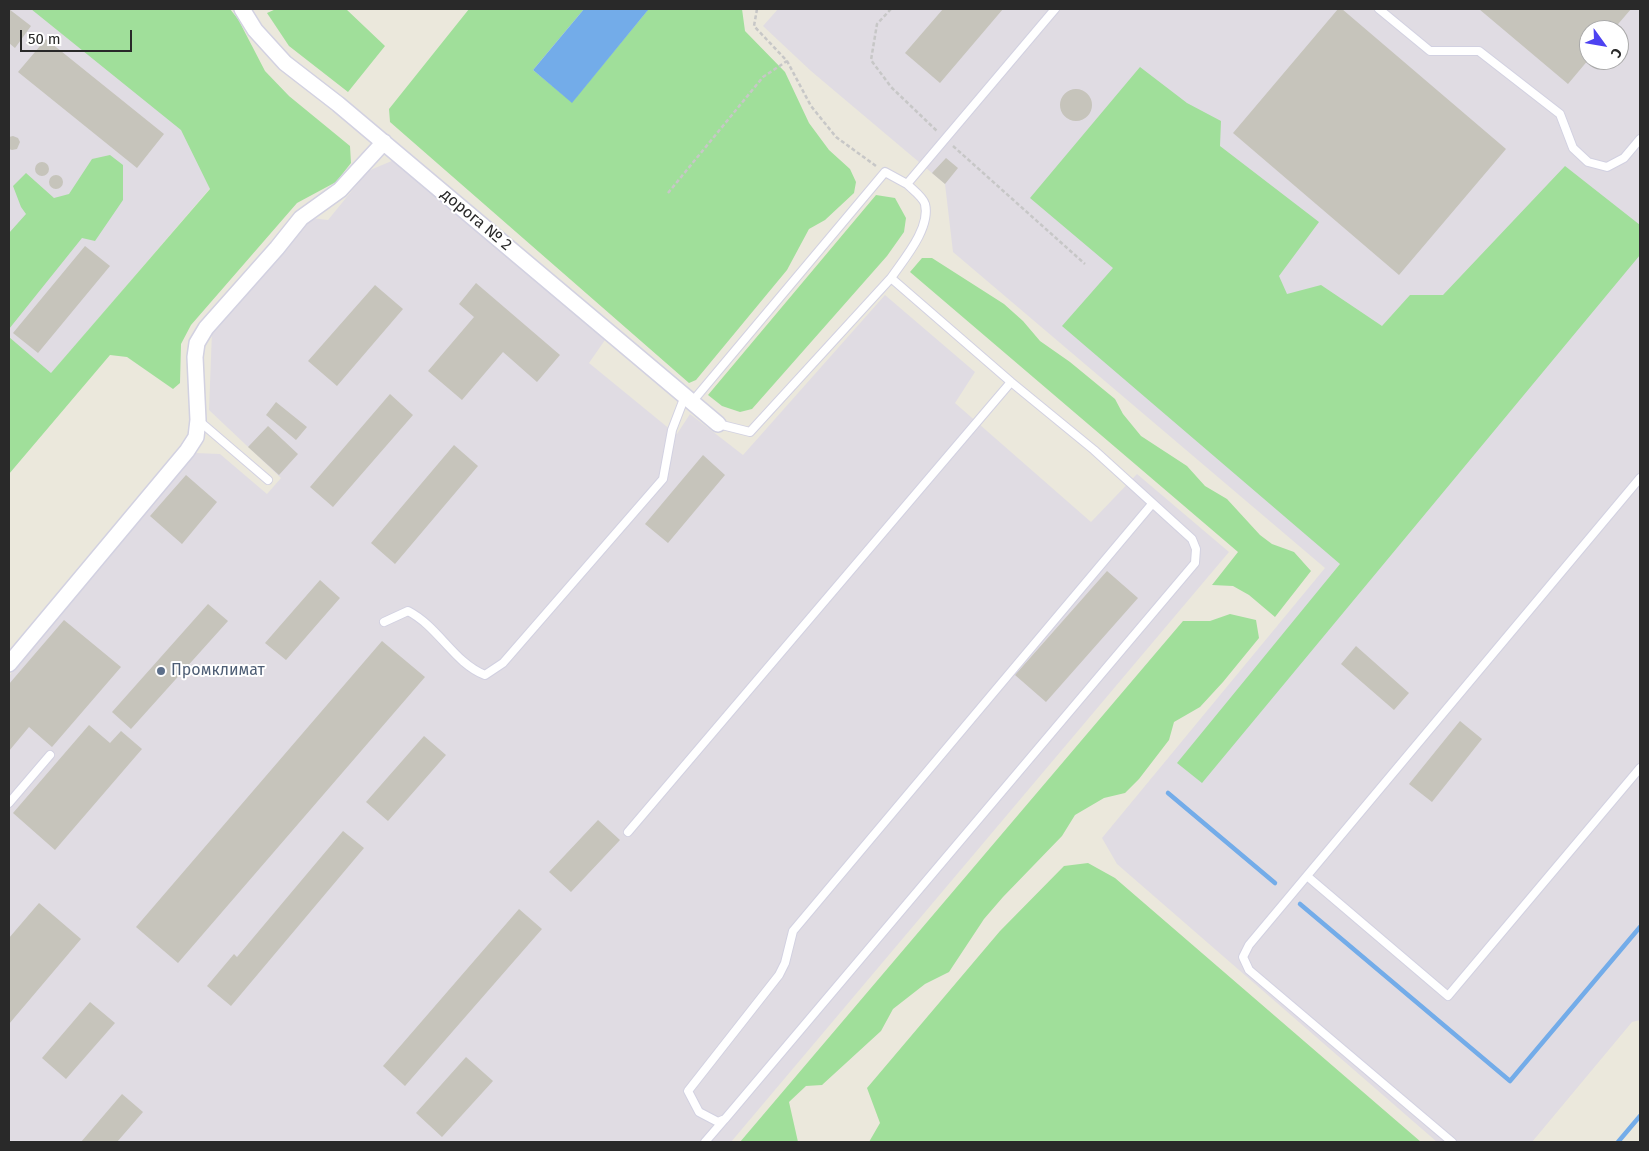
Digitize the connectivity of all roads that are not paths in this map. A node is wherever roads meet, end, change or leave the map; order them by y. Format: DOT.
graph roads {
  1 [pos="242,9"];
  2 [pos="1056,9"];
  3 [pos="1379,9"];
  4 [pos="1640,139"];
  5 [pos="384,142"];
  6 [pos="907,184"];
  7 [pos="891,278"];
  8 [pos="1011,382"];
  9 [pos="688,399"];
  10 [pos="198,420"];
  11 [pos="718,424"];
  12 [pos="1640,478"];
  13 [pos="268,480"];
  14 [pos="1152,504"];
  15 [pos="384,622"];
  16 [pos="9,664"];
  17 [pos="50,755"];
  18 [pos="1640,768"];
  19 [pos="9,803"];
  20 [pos="628,832"];
  21 [pos="1307,876"];
  22 [pos="725,1119"];
  23 [pos="705,1142"];
  24 [pos="1452,1142"];
  1 -- 5 [label="street, дорога № 2"];
  2 -- 6 [label="lane"];
  3 -- 4 [label="lane"];
  5 -- 9 [label="street, дорога № 2"];
  5 -- 10 [label="street"];
  6 -- 7 [label="lane"];
  6 -- 9 [label="lane"];
  7 -- 8 [label="lane"];
  7 -- 11 [label="lane"];
  8 -- 14 [label="lane"];
  8 -- 20 [label="lane"];
  9 -- 11 [label="street, дорога № 2"];
  9 -- 15 [label="lane"];
  10 -- 13 [label="lane"];
  10 -- 16 [label="street"];
  12 -- 21 [label="lane"];
  14 -- 22 [label="lane"];
  14 -- 22 [label="lane"];
  17 -- 19 [label="lane"];
  18 -- 21 [label="lane"];
  21 -- 24 [label="lane"];
  22 -- 23 [label="lane"];
}
